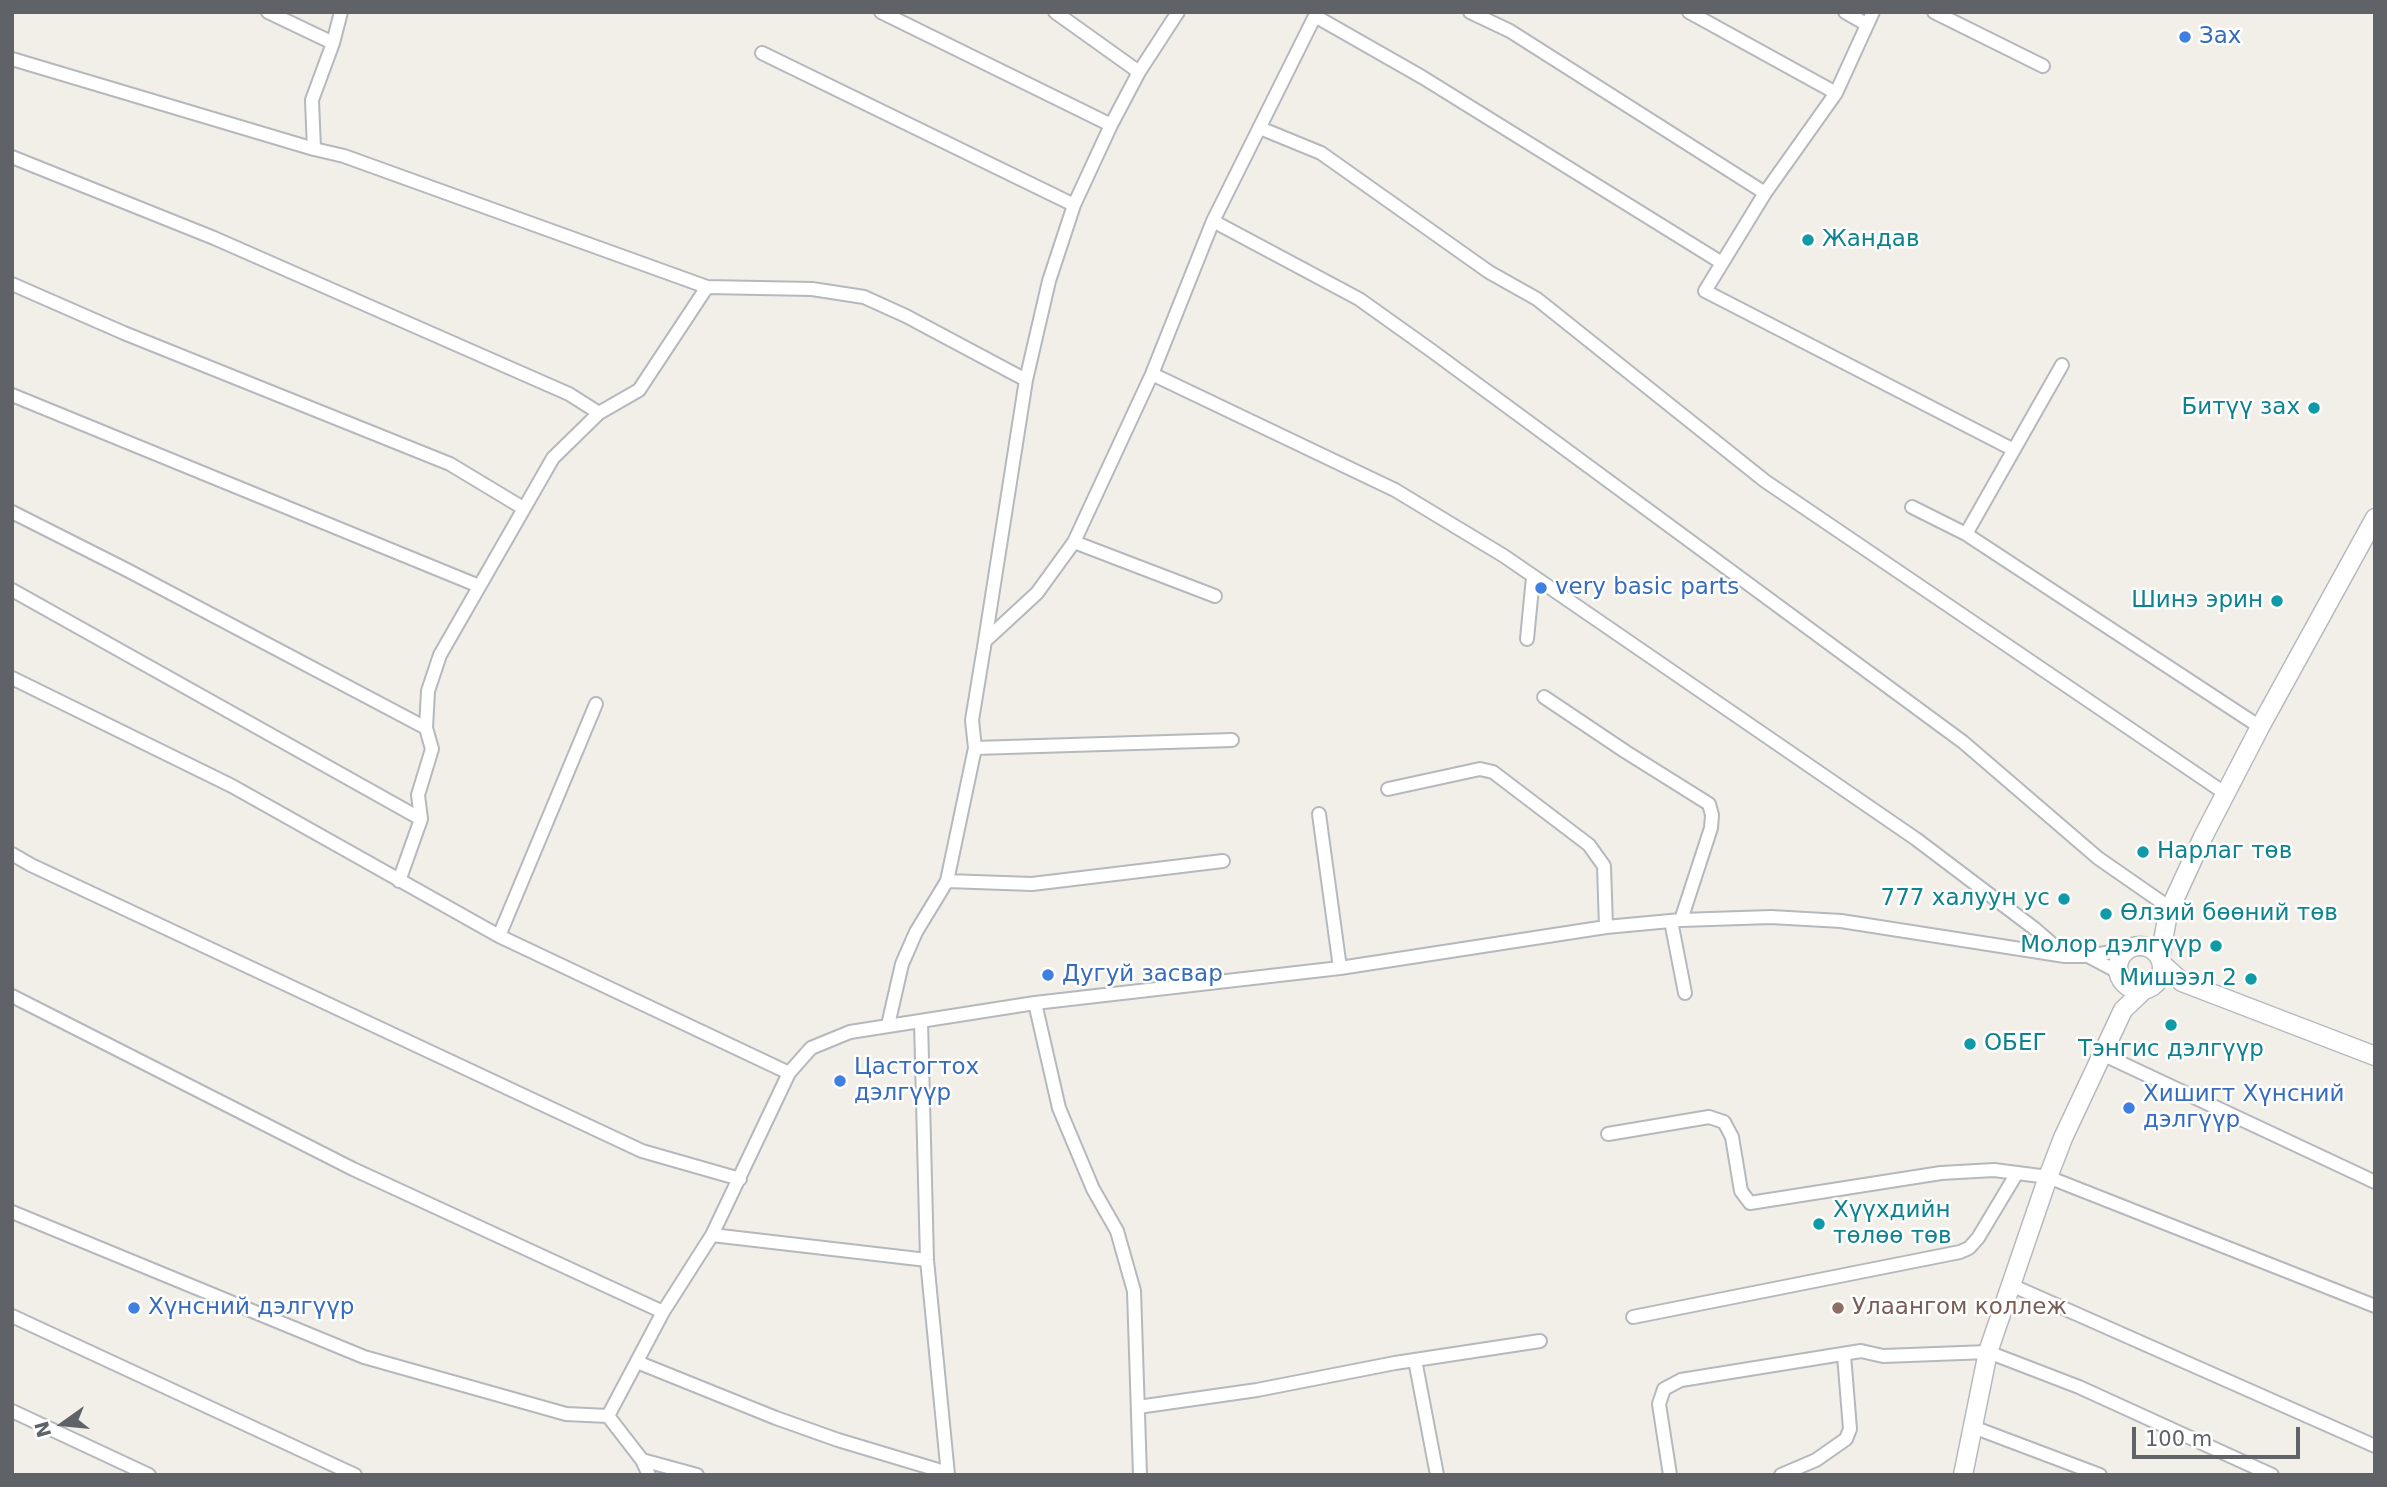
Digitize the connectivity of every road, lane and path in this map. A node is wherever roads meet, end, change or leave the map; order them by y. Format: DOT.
graph roads {
  1 [pos="268,12"];
  2 [pos="341,12"];
  3 [pos="881,12"];
  4 [pos="1055,12"];
  5 [pos="1178,12"];
  6 [pos="1470,12"];
  7 [pos="1689,12"];
  8 [pos="1845,12"];
  9 [pos="1874,12"];
  10 [pos="1934,12"];
  11 [pos="1316,14"];
  12 [pos="1866,24"];
  13 [pos="333,43"];
  14 [pos="762,53"];
  15 [pos="12,59"];
  16 [pos="2043,66"];
  17 [pos="1139,72"];
  18 [pos="1836,93"];
  19 [pos="1111,125"];
  20 [pos="1260,128"];
  21 [pos="314,149"];
  22 [pos="12,157"];
  23 [pos="1765,192"];
  24 [pos="1074,205"];
  25 [pos="1213,221"];
  26 [pos="1722,263"];
  27 [pos="12,284"];
  28 [pos="707,286"];
  29 [pos="2062,365"];
  30 [pos="1152,374"];
  31 [pos="1026,380"];
  32 [pos="12,395"];
  33 [pos="599,413"];
  34 [pos="2012,449"];
  35 [pos="1912,507"];
  36 [pos="523,508"];
  37 [pos="12,512"];
  38 [pos="2375,518"];
  39 [pos="1966,534"];
  40 [pos="1074,542"];
  41 [pos="1533,577"];
  42 [pos="479,586"];
  43 [pos="12,590"];
  44 [pos="1215,596"];
  45 [pos="1527,639"];
  46 [pos="985,641"];
  47 [pos="12,678"];
  48 [pos="1544,697"];
  49 [pos="596,704"];
  50 [pos="2260,727"];
  51 [pos="426,729"];
  52 [pos="1232,740"];
  53 [pos="975,748"];
  54 [pos="1388,789"];
  55 [pos="2226,794"];
  56 [pos="1319,814"];
  57 [pos="421,819"];
  58 [pos="12,854"];
  59 [pos="1223,861"];
  60 [pos="399,881"];
  61 [pos="947,881"];
  62 [pos="2169,910"];
  63 [pos="1676,921"];
  64 [pos="1606,927"];
  65 [pos="499,936"];
  66 [pos="2132,948"];
  67 [pos="2065,956"];
  68 [pos="2088,956"];
  69 [pos="2161,961"];
  70 [pos="1340,968"];
  71 [pos="2119,975"];
  72 [pos="2182,982"];
  73 [pos="2148,988"];
  74 [pos="1685,993"];
  75 [pos="12,996"];
  76 [pos="1035,1003"];
  77 [pos="2123,1010"];
  78 [pos="920,1021"];
  79 [pos="888,1026"];
  80 [pos="2102,1054"];
  81 [pos="2375,1056"];
  82 [pos="789,1073"];
  83 [pos="1608,1134"];
  84 [pos="2017,1173"];
  85 [pos="2048,1177"];
  86 [pos="740,1179"];
  87 [pos="2375,1182"];
  88 [pos="12,1212"];
  89 [pos="712,1234"];
  90 [pos="927,1260"];
  91 [pos="2011,1285"];
  92 [pos="2375,1306"];
  93 [pos="663,1312"];
  94 [pos="12,1316"];
  95 [pos="1633,1317"];
  96 [pos="1540,1341"];
  97 [pos="1988,1352"];
  98 [pos="1844,1355"];
  99 [pos="1415,1360"];
  100 [pos="637,1362"];
  101 [pos="1138,1407"];
  102 [pos="12,1411"];
  103 [pos="608,1416"];
  104 [pos="1973,1427"];
  105 [pos="2375,1446"];
  106 [pos="642,1460"];
  107 [pos="948,1474"];
  108 [pos="149,1475"];
  109 [pos="355,1475"];
  110 [pos="649,1475"];
  111 [pos="697,1475"];
  112 [pos="1140,1475"];
  113 [pos="1437,1475"];
  114 [pos="1670,1475"];
  115 [pos="1781,1475"];
  116 [pos="1963,1475"];
  117 [pos="2100,1475"];
  118 [pos="2272,1475"];
  1 -- 13 [label="street"];
  2 -- 13 [label="street"];
  3 -- 19 [label="street"];
  4 -- 17 [label="street"];
  5 -- 17 [label="street"];
  6 -- 23 [label="street"];
  7 -- 18 [label="street"];
  8 -- 12 [label="street"];
  9 -- 12 [label="street"];
  10 -- 16 [label="street"];
  11 -- 20 [label="street"];
  11 -- 26 [label="street"];
  12 -- 18 [label="street"];
  13 -- 21 [label="street"];
  14 -- 24 [label="street"];
  15 -- 21 [label="street"];
  17 -- 19 [label="street"];
  18 -- 23 [label="street"];
  19 -- 24 [label="street"];
  20 -- 25 [label="street"];
  20 -- 55 [label="street"];
  21 -- 28 [label="street"];
  22 -- 33 [label="street"];
  23 -- 26 [label="street"];
  24 -- 31 [label="street"];
  25 -- 30 [label="street"];
  25 -- 62 [label="street"];
  26 -- 34 [label="street"];
  27 -- 36 [label="street"];
  28 -- 31 [label="street"];
  28 -- 33 [label="street"];
  29 -- 34 [label="street"];
  30 -- 40 [label="street"];
  30 -- 41 [label="street"];
  31 -- 46 [label="street"];
  32 -- 42 [label="street"];
  33 -- 36 [label="street"];
  34 -- 39 [label="street"];
  35 -- 39 [label="street"];
  36 -- 42 [label="street"];
  37 -- 51 [label="street"];
  38 -- 50 [label="street"];
  39 -- 50 [label="street"];
  40 -- 44 [label="street"];
  40 -- 46 [label="street"];
  41 -- 45 [label="street"];
  41 -- 67 [label="street"];
  42 -- 51 [label="street"];
  43 -- 57 [label="street"];
  46 -- 53 [label="street"];
  47 -- 60 [label="street"];
  48 -- 63 [label="street"];
  49 -- 65 [label="street"];
  50 -- 55 [label="street"];
  51 -- 57 [label="street"];
  52 -- 53 [label="street"];
  53 -- 61 [label="street"];
  54 -- 64 [label="street"];
  55 -- 62 [label="street"];
  56 -- 70 [label="street"];
  57 -- 60 [label="street"];
  58 -- 86 [label="street"];
  59 -- 61 [label="street"];
  60 -- 65 [label="street"];
  61 -- 79 [label="street"];
  62 -- 66 [label="street"];
  62 -- 69 [label="street"];
  63 -- 64 [label="street"];
  63 -- 67 [label="street"];
  63 -- 74 [label="street"];
  64 -- 70 [label="street"];
  65 -- 82 [label="street"];
  66 -- 68 [label="street"];
  66 -- 69 [label="street"];
  66 -- 71 [label="street"];
  67 -- 68 [label="street"];
  68 -- 71 [label="street"];
  69 -- 72 [label="street"];
  69 -- 73 [label="street"];
  70 -- 76 [label="street"];
  71 -- 73 [label="street"];
  71 -- 77 [label="street"];
  72 -- 73 [label="street"];
  72 -- 81 [label="street"];
  73 -- 77 [label="street"];
  75 -- 93 [label="street"];
  76 -- 78 [label="street"];
  76 -- 101 [label="street"];
  77 -- 80 [label="street"];
  78 -- 79 [label="street"];
  78 -- 90 [label="street"];
  79 -- 82 [label="street"];
  80 -- 85 [label="street"];
  80 -- 87 [label="street"];
  82 -- 86 [label="street"];
  83 -- 84 [label="street"];
  84 -- 85 [label="street"];
  84 -- 95 [label="street"];
  85 -- 91 [label="street"];
  85 -- 92 [label="street"];
  86 -- 89 [label="street"];
  88 -- 103 [label="street"];
  89 -- 90 [label="street"];
  89 -- 93 [label="street"];
  90 -- 107 [label="street"];
  91 -- 97 [label="street"];
  91 -- 105 [label="street"];
  93 -- 100 [label="street"];
  94 -- 109 [label="street"];
  96 -- 99 [label="street"];
  97 -- 98 [label="street"];
  97 -- 104 [label="street"];
  97 -- 118 [label="street"];
  98 -- 114 [label="street"];
  98 -- 115 [label="street"];
  99 -- 101 [label="street"];
  99 -- 113 [label="street"];
  100 -- 103 [label="street"];
  100 -- 107 [label="street"];
  101 -- 112 [label="street"];
  102 -- 108 [label="street"];
  103 -- 106 [label="street"];
  104 -- 116 [label="street"];
  104 -- 117 [label="street"];
  106 -- 110 [label="street"];
  106 -- 111 [label="street"];
}
